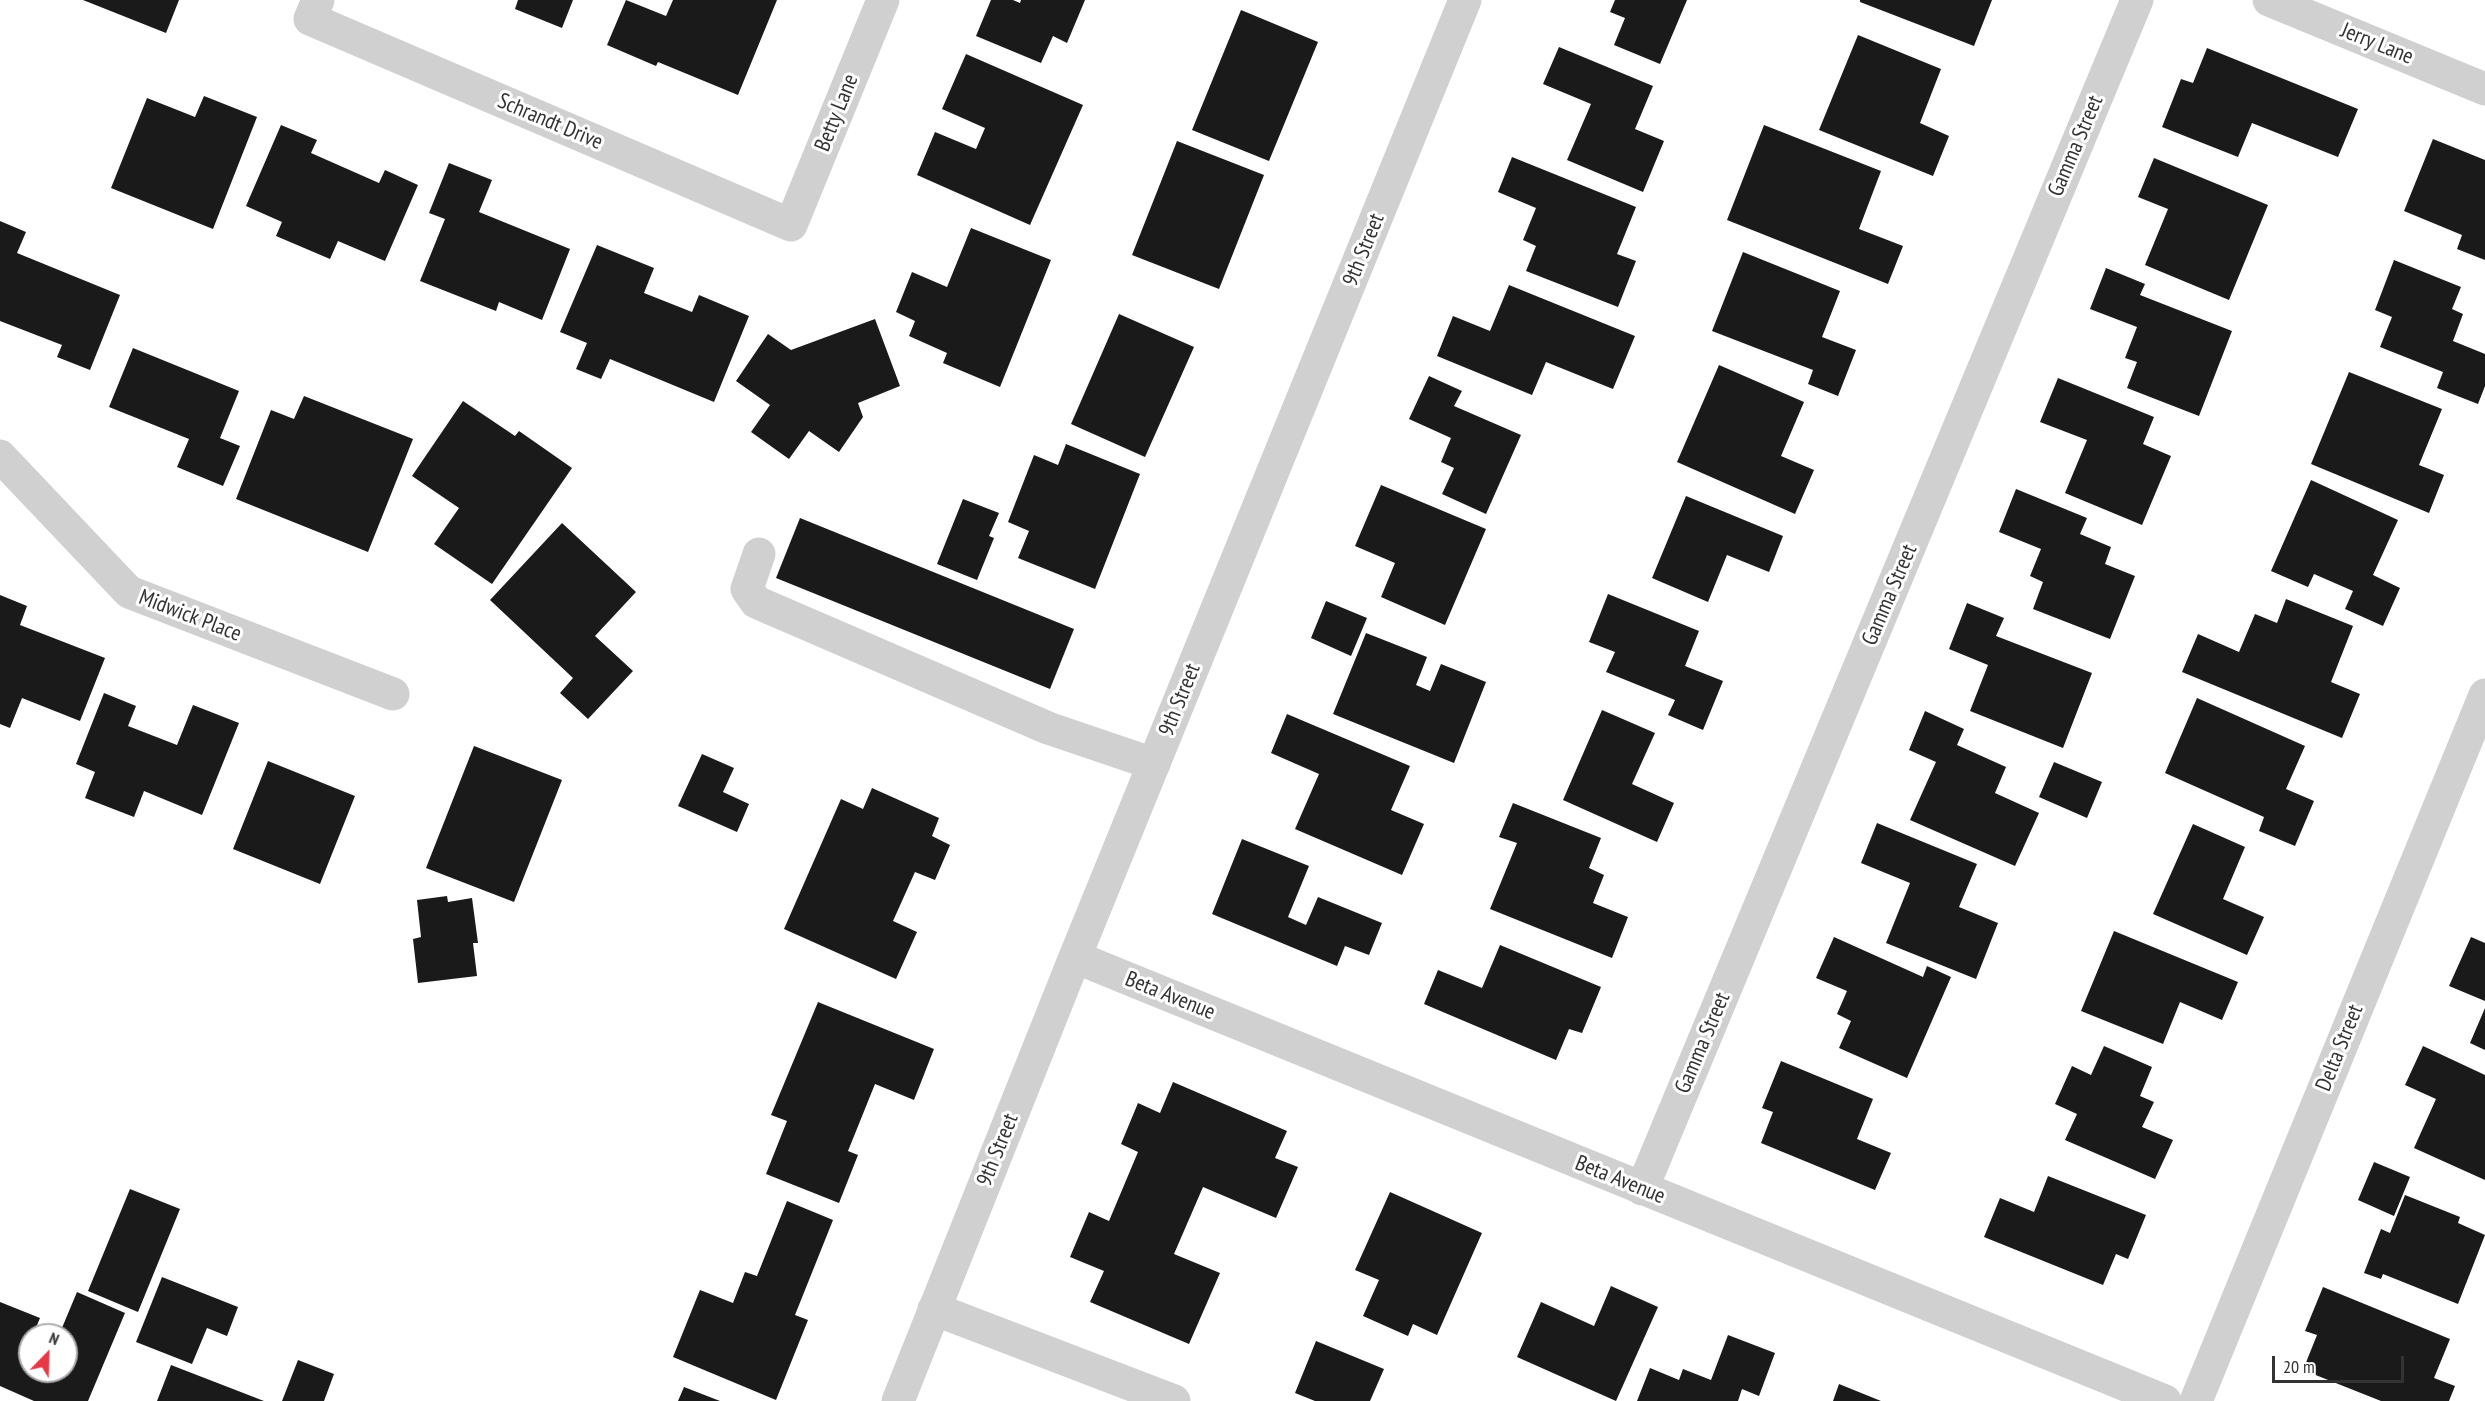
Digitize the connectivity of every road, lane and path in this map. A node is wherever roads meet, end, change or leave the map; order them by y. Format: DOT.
graph roads {
  1 [pos="883,0"];
  2 [pos="1466,0"];
  3 [pos="2137,0"];
  4 [pos="2269,0"];
  5 [pos="314,9"];
  6 [pos="2485,89"];
  7 [pos="791,225"];
  8 [pos="0,456"];
  9 [pos="759,554"];
  10 [pos="393,694"];
  11 [pos="2485,695"];
  12 [pos="1154,764"];
  13 [pos="1075,957"];
  14 [pos="1642,1189"];
  15 [pos="934,1310"];
  16 [pos="898,1401"];
  17 [pos="1174,1401"];
  18 [pos="2165,1401"];
  19 [pos="2196,1401"];
  1 -- 7 [label="street, Betty Lane"];
  2 -- 12 [label="street, 9th Street"];
  3 -- 14 [label="street, Gamma Street"];
  4 -- 6 [label="street, Jerry Lane"];
  5 -- 7 [label="street, Schrandt Drive"];
  8 -- 10 [label="street, Midwick Place"];
  9 -- 12 [label="street"];
  11 -- 19 [label="street, Delta Street"];
  12 -- 13 [label="street, 9th Street"];
  13 -- 14 [label="street, Beta Avenue"];
  13 -- 15 [label="street, 9th Street"];
  14 -- 18 [label="street, Beta Avenue"];
  15 -- 16 [label="street, 9th Street"];
  15 -- 17 [label="street"];
}
